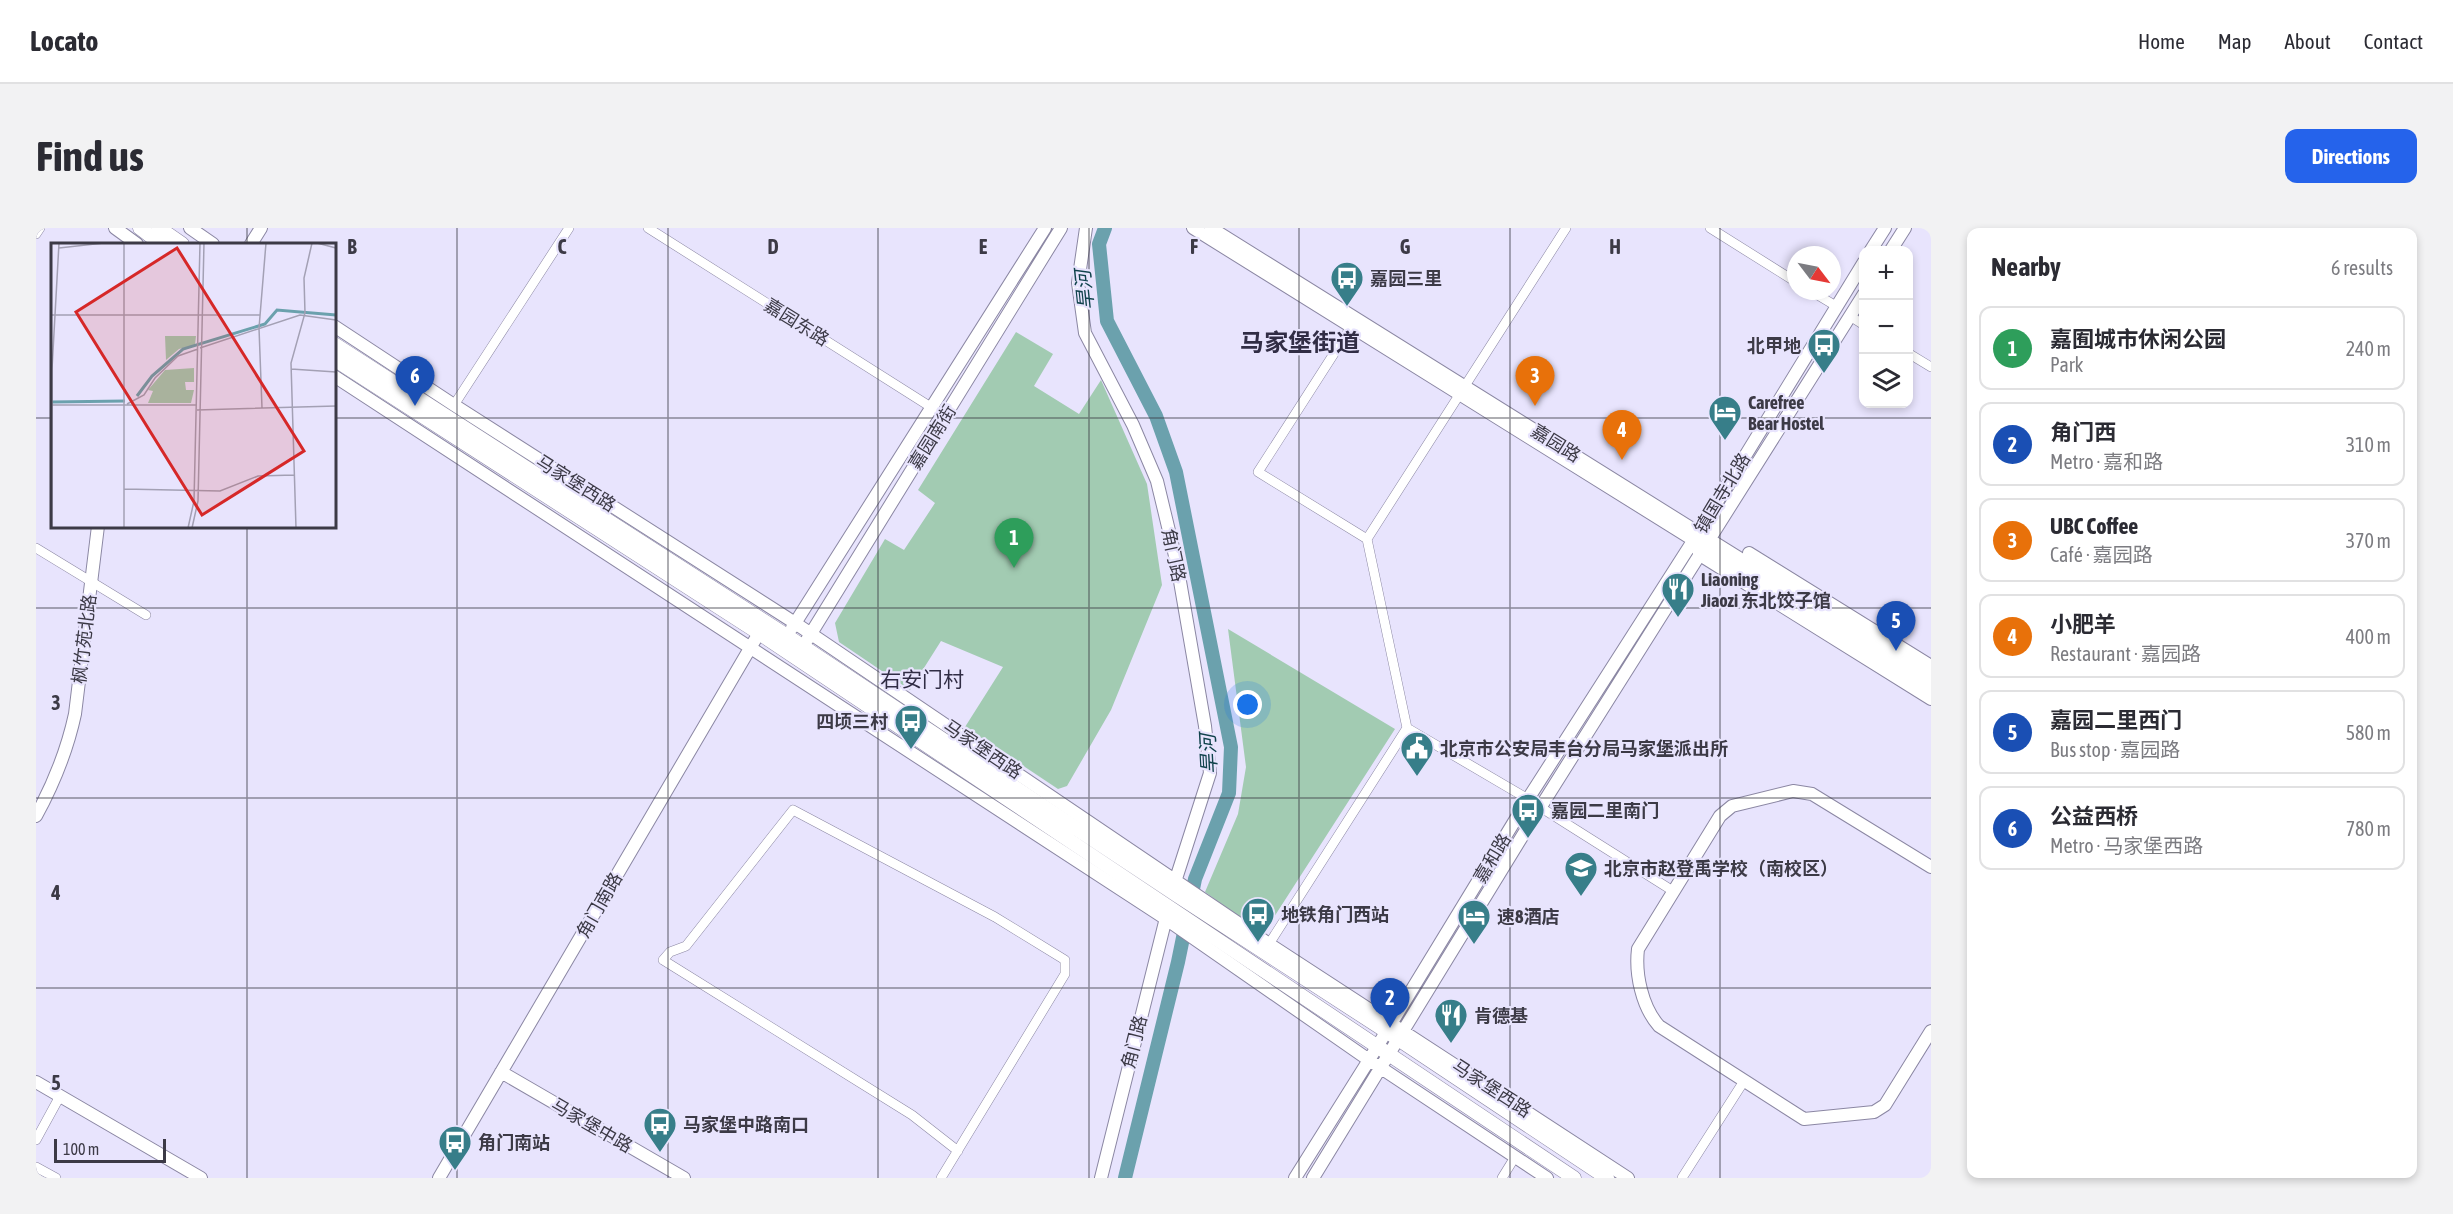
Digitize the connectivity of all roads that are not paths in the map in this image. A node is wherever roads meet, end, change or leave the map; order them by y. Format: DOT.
graph roads {
  1 [pos="40,228"];
  2 [pos="115,228"];
  3 [pos="140,228"];
  4 [pos="159,228"];
  5 [pos="190,228"];
  6 [pos="261,228"];
  7 [pos="569,228"];
  8 [pos="648,228"];
  9 [pos="1045,228"];
  10 [pos="1061,228"];
  11 [pos="1086,228"];
  12 [pos="1193,228"];
  13 [pos="1211,228"];
  14 [pos="1566,228"];
  15 [pos="1710,228"];
  16 [pos="1885,228"];
  17 [pos="1905,228"];
  18 [pos="36,234"];
  19 [pos="136,243"];
  20 [pos="160,243"];
  21 [pos="181,243"];
  22 [pos="212,243"];
  23 [pos="251,243"];
  24 [pos="1874,246"];
  25 [pos="1894,246"];
  26 [pos="1859,269"];
  27 [pos="1787,276"];
  28 [pos="1826,300"];
  29 [pos="1859,300"];
  30 [pos="1836,306"];
  31 [pos="1850,316"];
  32 [pos="1859,322"];
  33 [pos="336,327"];
  34 [pos="1351,327"];
  35 [pos="336,345"];
  36 [pos="1910,354"];
  37 [pos="336,360"];
  38 [pos="1931,367"];
  39 [pos="336,377"];
  40 [pos="1463,390"];
  41 [pos="454,405"];
  42 [pos="932,407"];
  43 [pos="945,416"];
  44 [pos="98,528"];
  45 [pos="1696,536"];
  46 [pos="1367,539"];
  47 [pos="1708,543"];
  48 [pos="36,548"];
  49 [pos="92,580"];
  50 [pos="146,615"];
  51 [pos="795,623"];
  52 [pos="759,633"];
  53 [pos="811,633"];
  54 [pos="787,636"];
  55 [pos="803,646"];
  56 [pos="749,648"];
  57 [pos="1931,666"];
  58 [pos="1931,678"];
  59 [pos="1931,688"];
  60 [pos="1931,699"];
  61 [pos="1407,728"];
  62 [pos="1528,799"];
  63 [pos="1540,807"];
  64 [pos="36,816"];
  65 [pos="1931,867"];
  66 [pos="1673,891"];
  67 [pos="1173,901"];
  68 [pos="1203,921"];
  69 [pos="1269,944"];
  70 [pos="1395,1031"];
  71 [pos="1929,1037"];
  72 [pos="1383,1051"];
  73 [pos="1370,1060"];
  74 [pos="1381,1067"];
  75 [pos="501,1072"];
  76 [pos="1744,1081"];
  77 [pos="36,1082"];
  78 [pos="60,1095"];
  79 [pos="36,1140"];
  80 [pos="958,1151"];
  81 [pos="1515,1157"];
  82 [pos="36,1167"];
  83 [pos="56,1178"];
  84 [pos="201,1178"];
  85 [pos="439,1178"];
  86 [pos="684,1178"];
  87 [pos="941,1178"];
  88 [pos="1101,1178"];
  89 [pos="1295,1178"];
  90 [pos="1313,1178"];
  91 [pos="1502,1178"];
  92 [pos="1547,1178"];
  93 [pos="1574,1178"];
  94 [pos="1607,1178"];
  95 [pos="1628,1178"];
  96 [pos="1682,1178"];
  1 -- 18 [label="street"];
  2 -- 19 [label="street"];
  3 -- 20 [label="main road"];
  4 -- 21 [label="main road"];
  5 -- 22 [label="street"];
  6 -- 23 [label="street"];
  7 -- 41 [label="street"];
  8 -- 42 [label="street, 嘉园东路"];
  9 -- 42 [label="street, 嘉园南街"];
  10 -- 43 [label="street, 嘉园南街"];
  11 -- 67 [label="street, 角门路"];
  12 -- 34 [label="street, 嘉园路"];
  13 -- 40 [label="street, 嘉园路"];
  14 -- 40 [label="street"];
  15 -- 27 [label="street"];
  16 -- 24 [label="street"];
  17 -- 25 [label="street"];
  26 -- 30 [label="street, 镇国寺北路"];
  28 -- 30 [label="street"];
  29 -- 31 [label="street, 镇国寺北路"];
  30 -- 45 [label="street, 镇国寺北路"];
  31 -- 32 [label="street"];
  31 -- 47 [label="street, 镇国寺北路"];
  33 -- 41 [label="street, 马家堡西路"];
  34 -- 40 [label="street, 嘉园路"];
  34 -- 46 [label="street"];
  35 -- 54 [label="main road, 马家堡西路"];
  36 -- 38 [label="street"];
  37 -- 52 [label="main road, 马家堡西路"];
  39 -- 56 [label="street, 马家堡西路"];
  40 -- 45 [label="street, 嘉园路"];
  40 -- 46 [label="street"];
  41 -- 51 [label="street, 马家堡西路"];
  42 -- 43 [label="street, 嘉园东路"];
  42 -- 51 [label="street, 嘉园南街"];
  43 -- 53 [label="street, 嘉园南街"];
  44 -- 49 [label="street, 枫竹苑北路"];
  45 -- 47 [label="street, 嘉园路"];
  45 -- 62 [label="street, 嘉和路"];
  46 -- 61 [label="street"];
  47 -- 57 [label="street"];
  47 -- 58 [label="street"];
  47 -- 59 [label="street"];
  47 -- 60 [label="street"];
  47 -- 63 [label="street, 嘉和路"];
  48 -- 49 [label="street"];
  49 -- 50 [label="street"];
  49 -- 64 [label="street, 枫竹苑北路"];
  51 -- 53 [label="street, 马家堡西路"];
  51 -- 54 [label="street, 嘉园南街"];
  52 -- 56 [label="street, 角门南路"];
  52 -- 67 [label="main road, 马家堡西路"];
  53 -- 55 [label="street, 嘉园南街"];
  53 -- 67 [label="street, 马家堡西路"];
  54 -- 55 [label="main road, 马家堡西路"];
  55 -- 67 [label="main road, 马家堡西路"];
  56 -- 67 [label="street, 马家堡西路"];
  56 -- 75 [label="street, 角门南路"];
  61 -- 62 [label="street"];
  61 -- 69 [label="street"];
  62 -- 70 [label="street, 嘉和路"];
  63 -- 66 [label="street"];
  63 -- 70 [label="street, 嘉和路"];
  65 -- 66 [label="street"];
  66 -- 76 [label="street"];
  67 -- 68 [label="main road, 马家堡西路"];
  67 -- 68 [label="street, 马家堡西路"];
  67 -- 88 [label="street, 角门路"];
  68 -- 69 [label="street, 马家堡西路"];
  68 -- 70 [label="main road, 马家堡西路"];
  68 -- 72 [label="main road, 马家堡西路"];
  68 -- 73 [label="street, 马家堡西路"];
  69 -- 70 [label="street, 马家堡西路"];
  70 -- 72 [label="street, 嘉和路"];
  70 -- 94 [label="main road, 马家堡西路"];
  70 -- 95 [label="street, 马家堡西路"];
  71 -- 76 [label="street"];
  72 -- 73 [label="street, 嘉和路"];
  72 -- 74 [label="street, 嘉和路"];
  72 -- 93 [label="main road, 马家堡西路"];
  73 -- 74 [label="street, 马家堡西路"];
  73 -- 89 [label="street, 嘉和路"];
  74 -- 81 [label="street, 马家堡西路"];
  74 -- 90 [label="street, 嘉和路"];
  75 -- 85 [label="street, 角门南路"];
  75 -- 86 [label="street, 马家堡中路"];
  76 -- 96 [label="street"];
  77 -- 78 [label="street"];
  78 -- 79 [label="street"];
  78 -- 84 [label="street"];
  80 -- 80 [label="street"];
  80 -- 87 [label="street"];
  81 -- 91 [label="street"];
  81 -- 92 [label="street, 马家堡西路"];
  82 -- 83 [label="street"];
}
